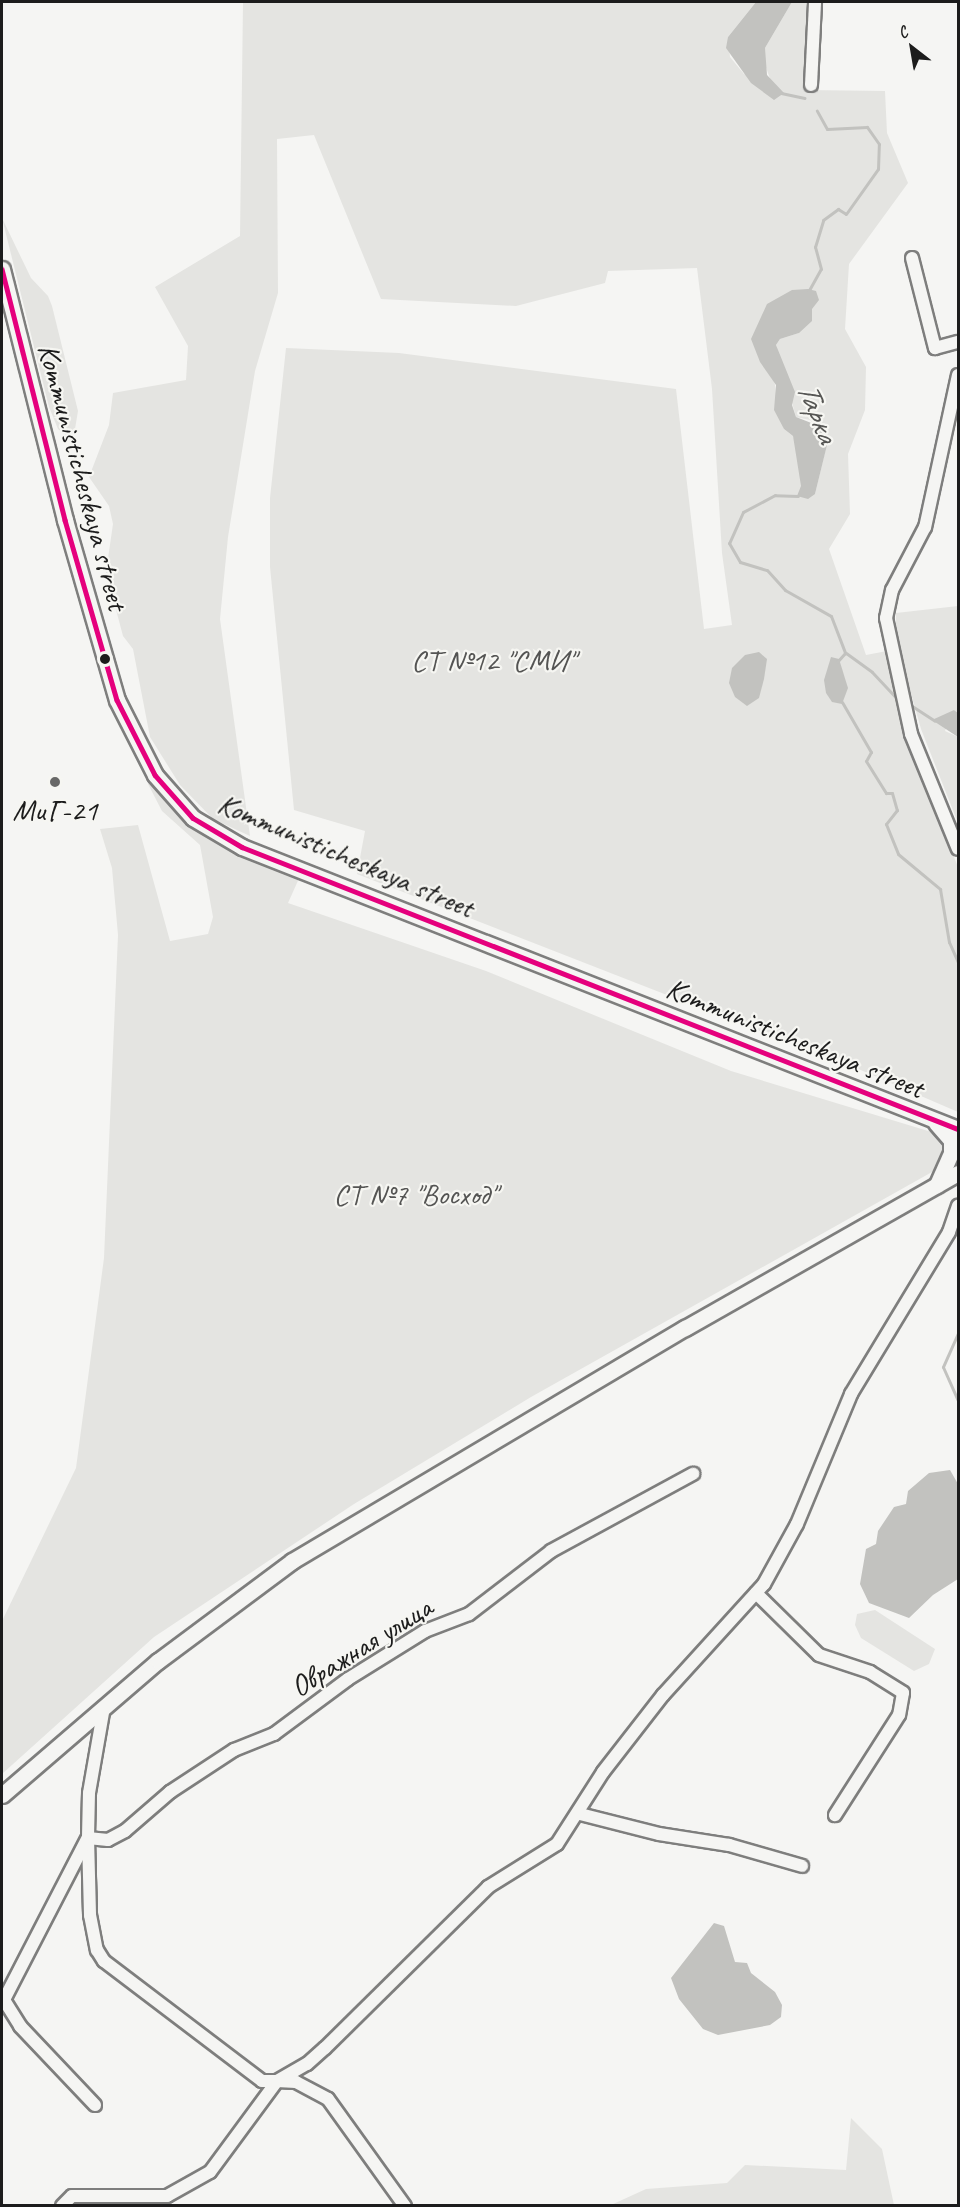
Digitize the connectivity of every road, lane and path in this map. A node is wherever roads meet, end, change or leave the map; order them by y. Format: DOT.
graph roads {
  1 [pos="815,2"];
  2 [pos="811,85"];
  3 [pos="912,258"];
  4 [pos="2,269"];
  5 [pos="958,342"];
  6 [pos="958,375"];
  7 [pos="958,849"];
  8 [pos="936,1123"];
  9 [pos="958,1129"];
  10 [pos="958,1173"];
  11 [pos="937,1185"];
  12 [pos="958,1206"];
  13 [pos="693,1474"];
  14 [pos="756,1593"];
  15 [pos="104,1707"];
  16 [pos="2,1796"];
  17 [pos="580,1814"];
  18 [pos="835,1815"];
  19 [pos="88,1838"];
  20 [pos="802,1866"];
  21 [pos="277,2081"];
  22 [pos="95,2105"];
  23 [pos="62,2205"];
  24 [pos="405,2205"];
  1 -- 2 [label="street"];
  3 -- 5 [label="street"];
  4 -- 8 [label="main road, Kommunisticheskaya street"];
  6 -- 7 [label="street"];
  8 -- 9 [label="main road, Kommunisticheskaya street"];
  8 -- 11 [label="main road"];
  10 -- 11 [label="main road"];
  11 -- 15 [label="main road"];
  12 -- 14 [label="street"];
  13 -- 19 [label="street, Овражная улица"];
  14 -- 17 [label="street"];
  14 -- 18 [label="street"];
  15 -- 16 [label="main road"];
  15 -- 19 [label="street"];
  17 -- 20 [label="street"];
  17 -- 21 [label="street"];
  19 -- 21 [label="street"];
  19 -- 22 [label="street"];
  21 -- 23 [label="street"];
  21 -- 24 [label="street"];
}
